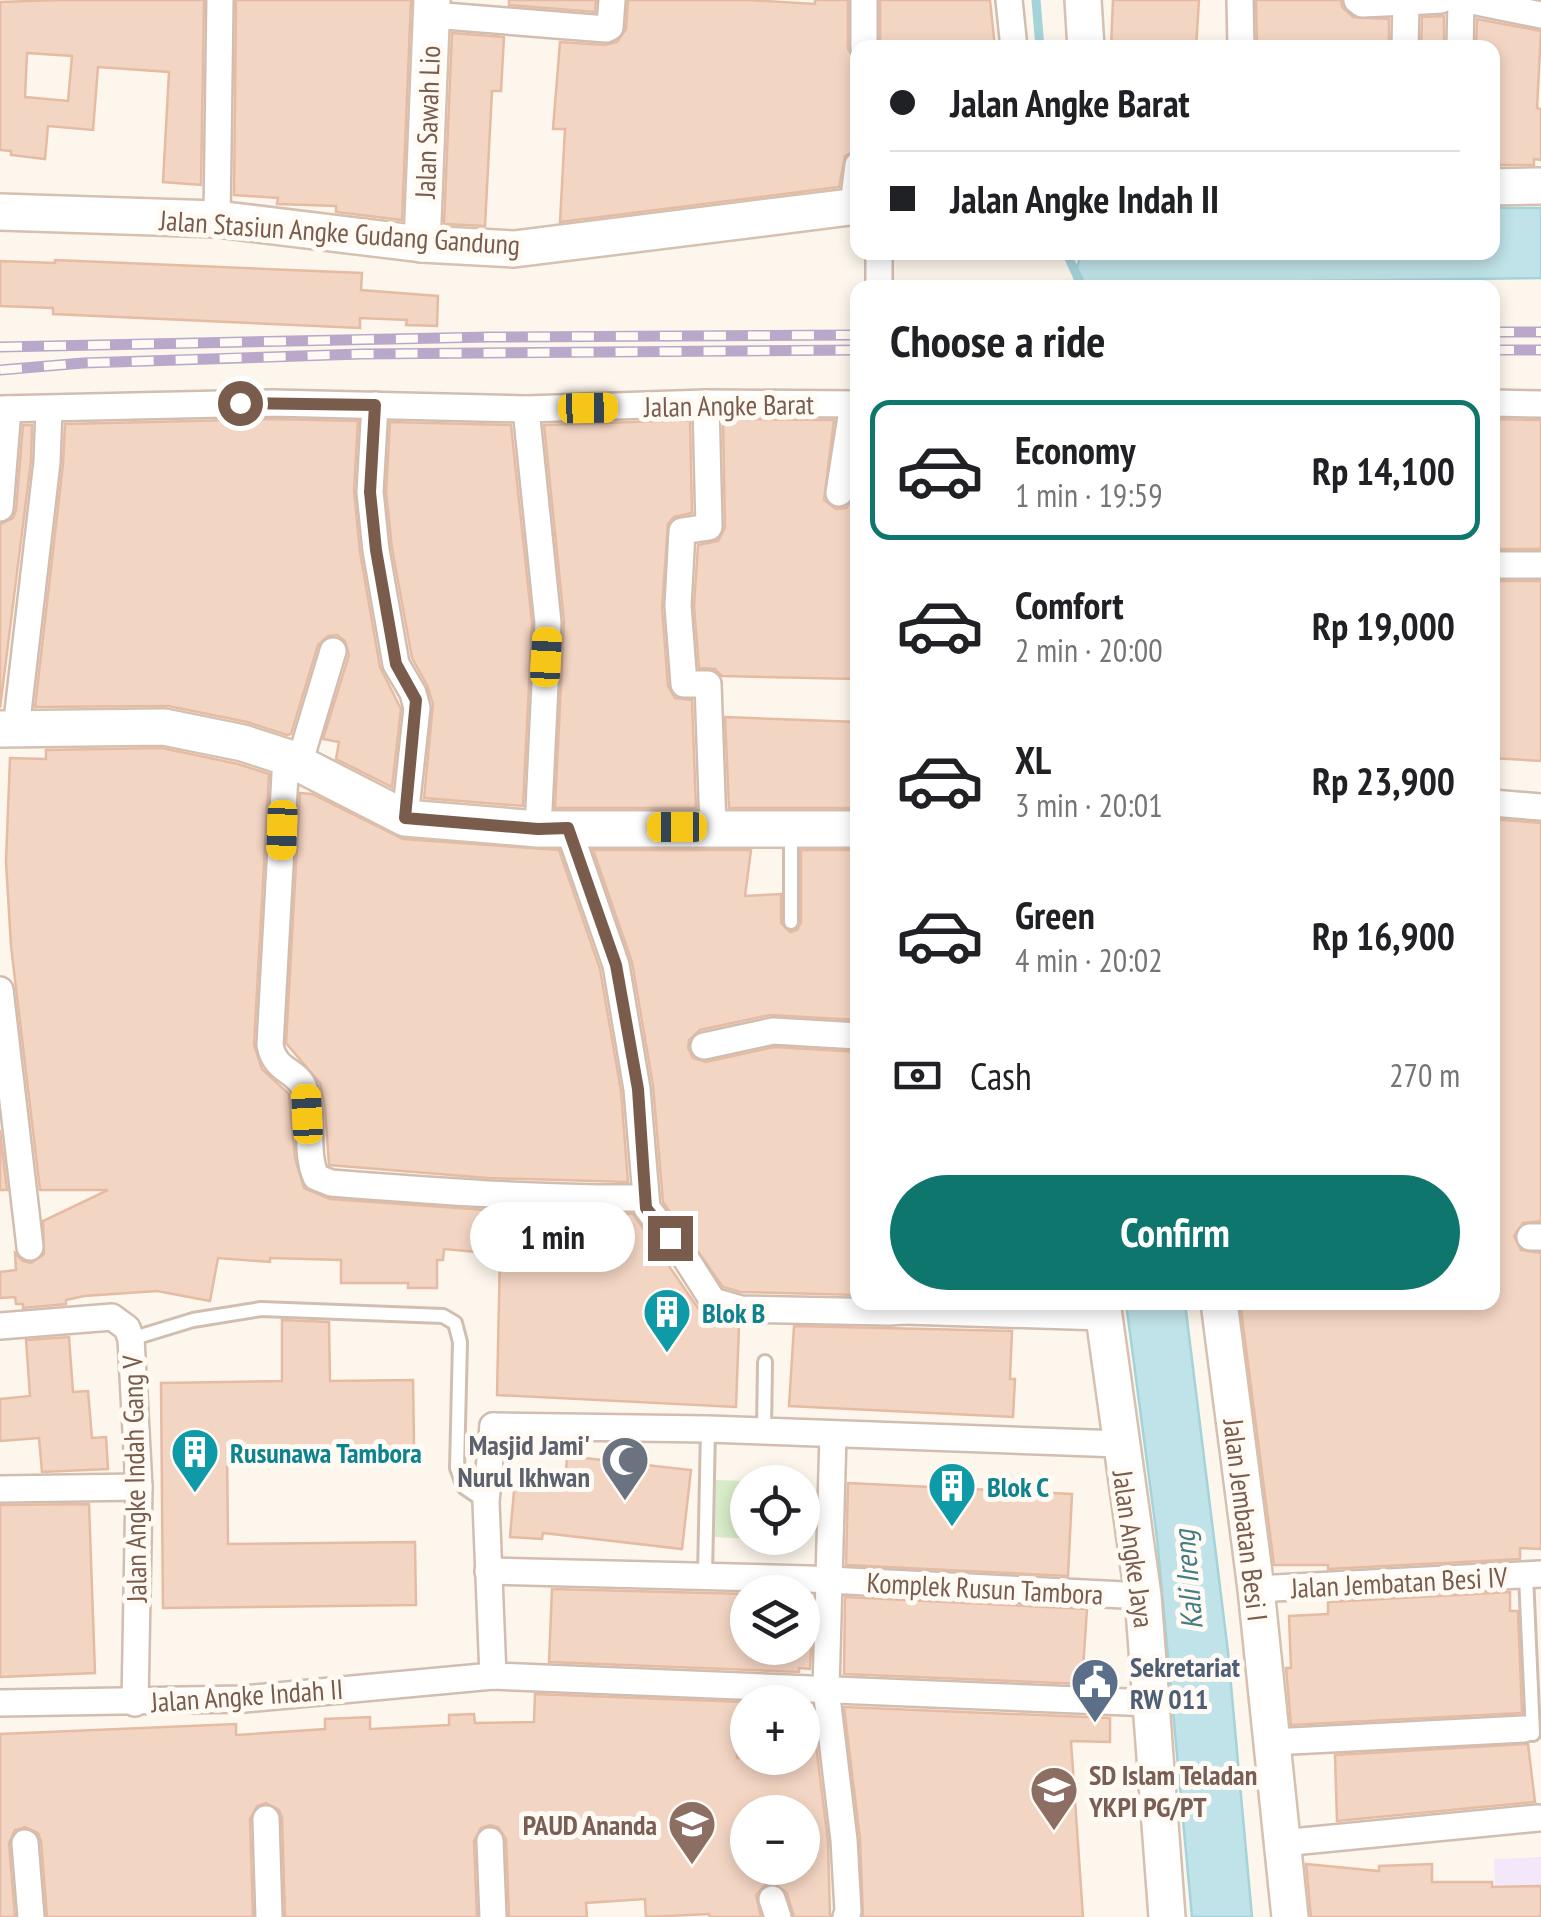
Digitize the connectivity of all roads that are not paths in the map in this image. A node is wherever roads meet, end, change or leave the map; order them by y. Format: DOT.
graph roads {
  1 [pos="220,0"];
  2 [pos="612,0"];
  3 [pos="864,0"];
  4 [pos="1009,0"];
  5 [pos="1083,0"];
  6 [pos="1240,0"];
  7 [pos="1357,0"];
  8 [pos="1441,0"];
  9 [pos="1464,0"];
  10 [pos="1406,2"];
  11 [pos="432,8"];
  12 [pos="1541,15"];
  13 [pos="864,40"];
  14 [pos="1013,40"];
  15 [pos="1086,40"];
  16 [pos="1241,40"];
  17 [pos="1406,40"];
  18 [pos="1461,40"];
  19 [pos="1500,186"];
  20 [pos="1541,186"];
  21 [pos="850,207"];
  22 [pos="0,212"];
  23 [pos="217,219"];
  24 [pos="422,244"];
  25 [pos="706,403"];
  26 [pos="850,404"];
  27 [pos="1500,404"];
  28 [pos="1541,404"];
  29 [pos="375,405"];
  30 [pos="4,409"];
  31 [pos="526,409"];
  32 [pos="48,410"];
  33 [pos="850,432"];
  34 [pos="839,493"];
  35 [pos="0,508"];
  36 [pos="1541,565"];
  37 [pos="1500,566"];
  38 [pos="334,650"];
  39 [pos="8,729"];
  40 [pos="292,761"];
  41 [pos="1500,804"];
  42 [pos="1541,807"];
  43 [pos="405,818"];
  44 [pos="714,826"];
  45 [pos="553,828"];
  46 [pos="792,828"];
  47 [pos="850,828"];
  48 [pos="791,922"];
  49 [pos="0,990"];
  50 [pos="850,1036"];
  51 [pos="704,1046"];
  52 [pos="6,1107"];
  53 [pos="644,1198"];
  54 [pos="30,1247"];
  55 [pos="850,1308"];
  56 [pos="1102,1310"];
  57 [pos="1220,1310"];
  58 [pos="0,1326"];
  59 [pos="132,1339"];
  60 [pos="765,1362"];
  61 [pos="708,1430"];
  62 [pos="764,1432"];
  63 [pos="834,1434"];
  64 [pos="1120,1444"];
  65 [pos="139,1488"];
  66 [pos="0,1489"];
  67 [pos="486,1502"];
  68 [pos="488,1572"];
  69 [pos="1533,1575"];
  70 [pos="704,1576"];
  71 [pos="827,1580"];
  72 [pos="1256,1589"];
  73 [pos="1143,1596"];
  74 [pos="493,1676"];
  75 [pos="826,1689"];
  76 [pos="135,1702"];
  77 [pos="0,1703"];
  78 [pos="1152,1703"];
  79 [pos="1529,1731"];
  80 [pos="1272,1742"];
  81 [pos="1538,1818"];
  82 [pos="266,1820"];
  83 [pos="490,1841"];
  84 [pos="25,1842"];
  85 [pos="1282,1843"];
  86 [pos="31,1917"];
  87 [pos="269,1917"];
  88 [pos="493,1917"];
  89 [pos="846,1917"];
  90 [pos="1167,1917"];
  91 [pos="1290,1917"];
  1 -- 23 [label="street"];
  2 -- 11 [label="street"];
  3 -- 13 [label="street"];
  4 -- 14 [label="street"];
  5 -- 15 [label="street"];
  6 -- 16 [label="street"];
  7 -- 10 [label="street"];
  8 -- 10 [label="street"];
  9 -- 12 [label="street"];
  9 -- 18 [label="street"];
  10 -- 17 [label="street"];
  11 -- 24 [label="street, Jalan Sawah Lio"];
  19 -- 20 [label="street"];
  21 -- 24 [label="street, Jalan Stasiun Angke Gudang Gandung"];
  22 -- 23 [label="street, Jalan Stasiun Angke Gudang Gandung"];
  23 -- 24 [label="street, Jalan Stasiun Angke Gudang Gandung"];
  25 -- 26 [label="street, Jalan Angke Barat"];
  25 -- 31 [label="street, Jalan Angke Barat"];
  25 -- 44 [label="street"];
  27 -- 28 [label="street"];
  29 -- 31 [label="street, Jalan Angke Barat"];
  29 -- 32 [label="street, Jalan Angke Barat"];
  29 -- 43 [label="street"];
  30 -- 32 [label="street, Jalan Angke Barat"];
  30 -- 35 [label="street"];
  31 -- 45 [label="street"];
  32 -- 39 [label="street"];
  33 -- 34 [label="street"];
  36 -- 37 [label="street"];
  38 -- 40 [label="street"];
  39 -- 40 [label="street"];
  40 -- 43 [label="street"];
  40 -- 53 [label="street"];
  41 -- 42 [label="street"];
  43 -- 45 [label="street"];
  44 -- 45 [label="street"];
  44 -- 46 [label="street"];
  45 -- 53 [label="street"];
  46 -- 47 [label="street"];
  46 -- 48 [label="lane"];
  49 -- 52 [label="street"];
  50 -- 51 [label="street"];
  52 -- 54 [label="street"];
  53 -- 55 [label="street"];
  56 -- 64 [label="street, Jalan Angke Jaya"];
  57 -- 72 [label="street, Jalan Jembatan Besi I"];
  58 -- 59 [label="street, Jalan Angke Indah Gang V"];
  59 -- 65 [label="street, Jalan Angke Indah Gang V"];
  59 -- 67 [label="lane"];
  60 -- 62 [label="lane"];
  61 -- 62 [label="street"];
  61 -- 67 [label="street"];
  61 -- 70 [label="lane"];
  62 -- 63 [label="street"];
  63 -- 64 [label="street"];
  63 -- 71 [label="street, Komplek Rusun Tambora"];
  64 -- 73 [label="street, Jalan Angke Jaya"];
  65 -- 66 [label="street"];
  65 -- 76 [label="street, Jalan Angke Indah Gang V"];
  67 -- 68 [label="street"];
  68 -- 70 [label="street"];
  68 -- 74 [label="street"];
  69 -- 72 [label="street, Jalan Jembatan Besi IV"];
  69 -- 79 [label="lane"];
  70 -- 71 [label="street"];
  71 -- 73 [label="street, Komplek Rusun Tambora"];
  71 -- 75 [label="street, Komplek Rusun Tambora"];
  72 -- 80 [label="street, Jalan Jembatan Besi I"];
  73 -- 78 [label="street, Jalan Angke Jaya"];
  74 -- 75 [label="street"];
  74 -- 76 [label="street, Jalan Angke Indah II"];
  75 -- 78 [label="street"];
  75 -- 89 [label="street, Komplek Rusun Tambora"];
  76 -- 77 [label="street, Jalan Angke Indah II"];
  78 -- 90 [label="street, Jalan Angke Jaya"];
  79 -- 80 [label="street"];
  80 -- 85 [label="street, Jalan Jembatan Besi I"];
  81 -- 85 [label="street"];
  82 -- 87 [label="street"];
  83 -- 88 [label="street"];
  84 -- 86 [label="street"];
  85 -- 91 [label="street, Jalan Jembatan Besi I"];
}
